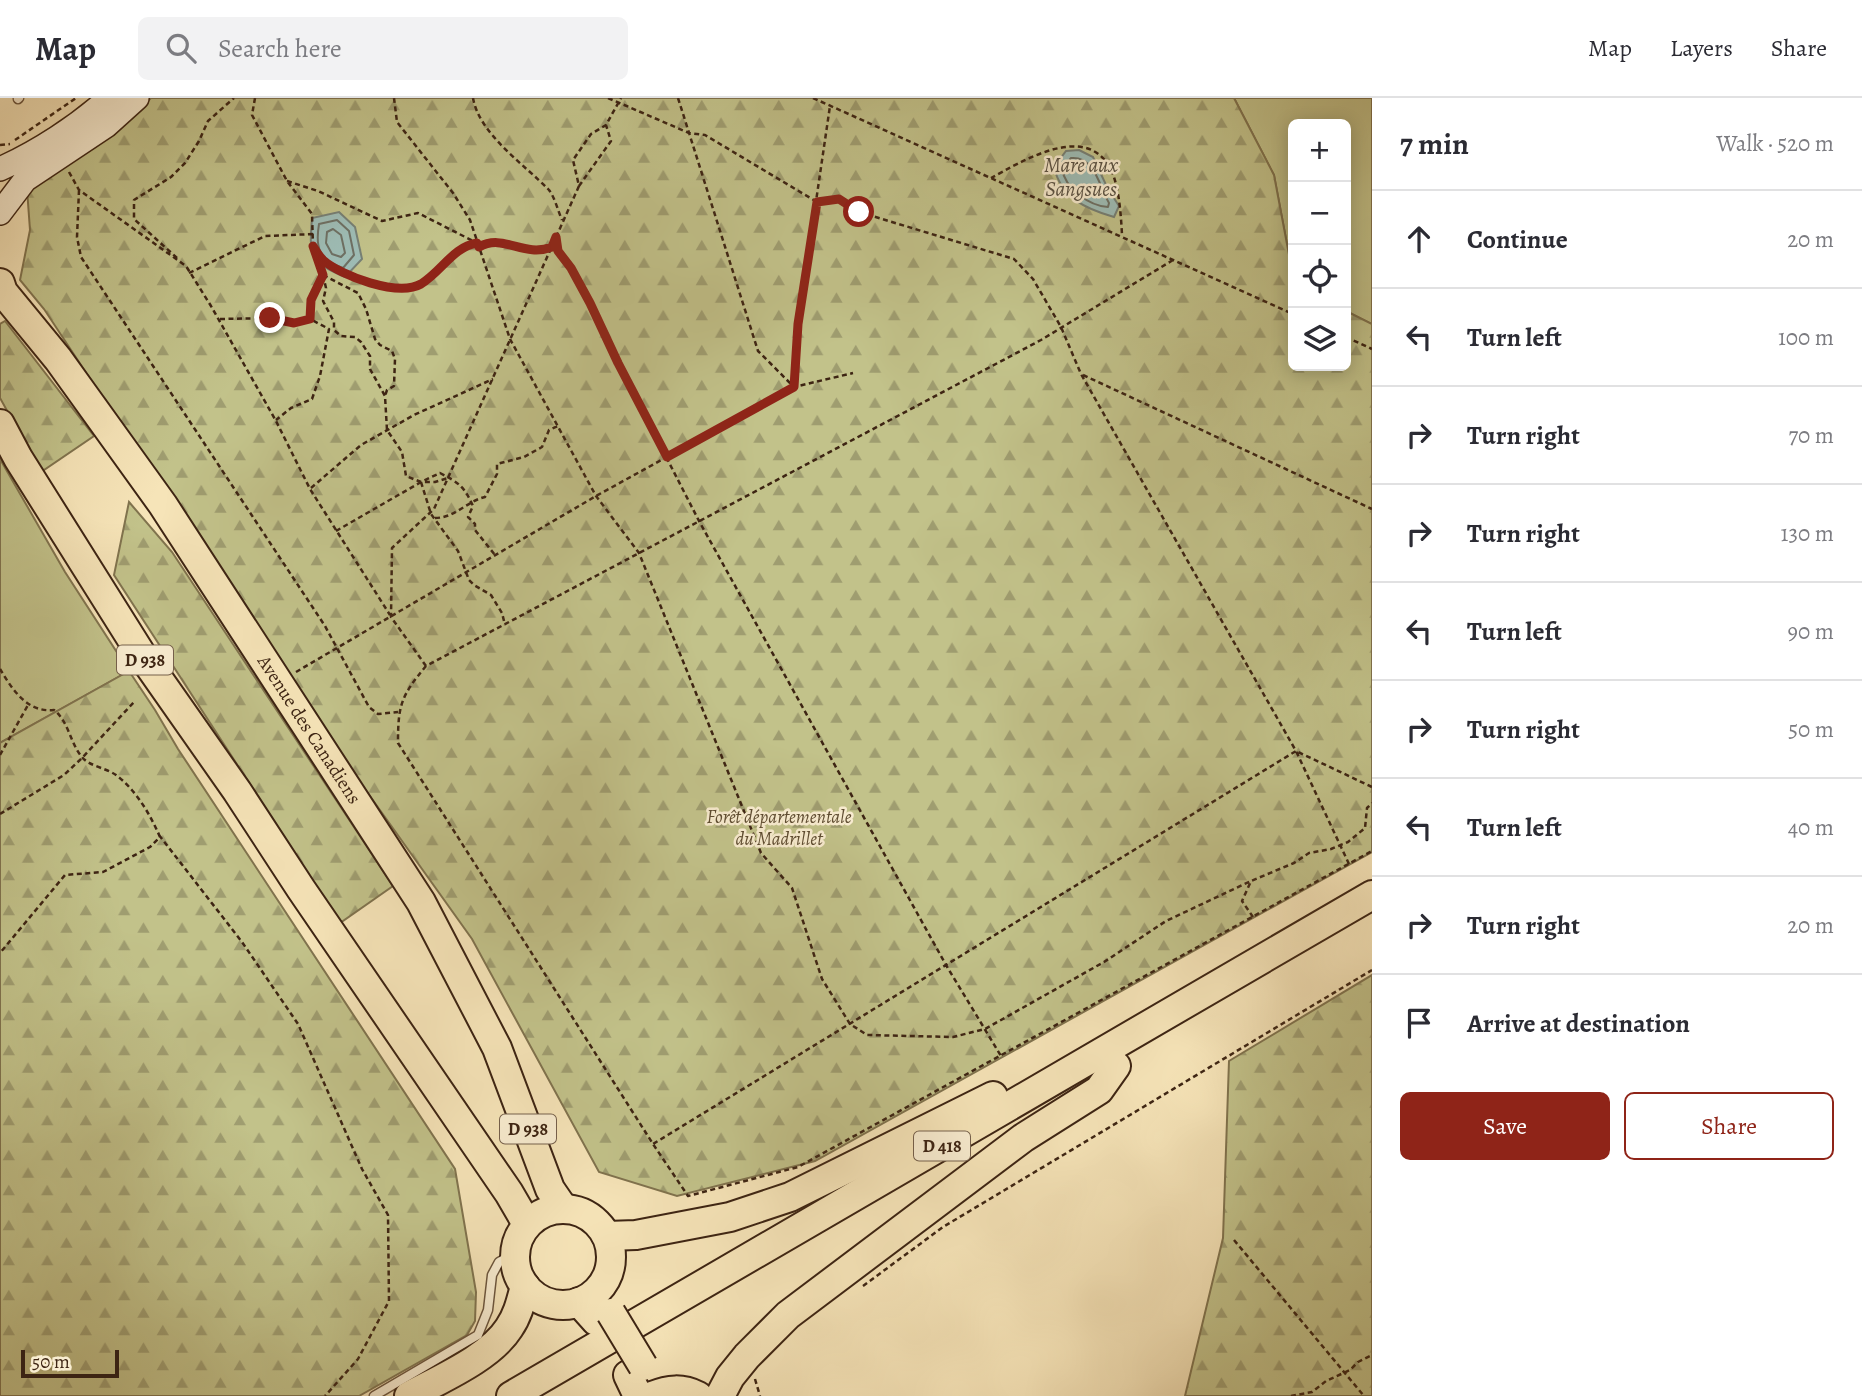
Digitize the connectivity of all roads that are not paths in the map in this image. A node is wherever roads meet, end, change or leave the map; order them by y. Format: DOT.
graph roads {
  1 [pos="109,98"];
  2 [pos="136,98"];
  3 [pos="0,169"];
  4 [pos="0,214"];
  5 [pos="0,283"];
  6 [pos="0,424"];
  7 [pos="0,433"];
  8 [pos="18,458"];
  9 [pos="1372,895"];
  10 [pos="1372,918"];
  11 [pos="1087,1062"];
  12 [pos="1116,1066"];
  13 [pos="563,1208"];
  14 [pos="527,1224"];
  15 [pos="607,1236"];
  16 [pos="515,1253"];
  17 [pos="525,1286"];
  18 [pos="596,1307"];
  19 [pos="636,1379"];
  20 [pos="659,1393"];
  21 [pos="374,1396"];
  22 [pos="409,1396"];
  23 [pos="511,1396"];
  24 [pos="550,1396"];
  25 [pos="698,1396"];
  26 [pos="720,1396"];
  1 -- 3 [label="street"];
  2 -- 4 [label="street"];
  5 -- 13 [label="highway, Avenue des Canadiens / D 938"];
  6 -- 8 [label="highway, D 938"];
  7 -- 8 [label="highway"];
  8 -- 14 [label="highway, D 938"];
  9 -- 11 [label="highway, D 418"];
  10 -- 12 [label="highway, D 418"];
  11 -- 15 [label="highway"];
  11 -- 23 [label="highway, D 418"];
  12 -- 24 [label="highway, D 418"];
  12 -- 26 [label="highway"];
  13 -- 14 [label="highway"];
  13 -- 15 [label="highway"];
  14 -- 16 [label="highway"];
  15 -- 18 [label="highway"];
  16 -- 17 [label="highway"];
  16 -- 21 [label="lane"];
  17 -- 18 [label="highway"];
  17 -- 22 [label="highway"];
  18 -- 19 [label="highway"];
  19 -- 20 [label="highway"];
  20 -- 25 [label="highway"];
}
